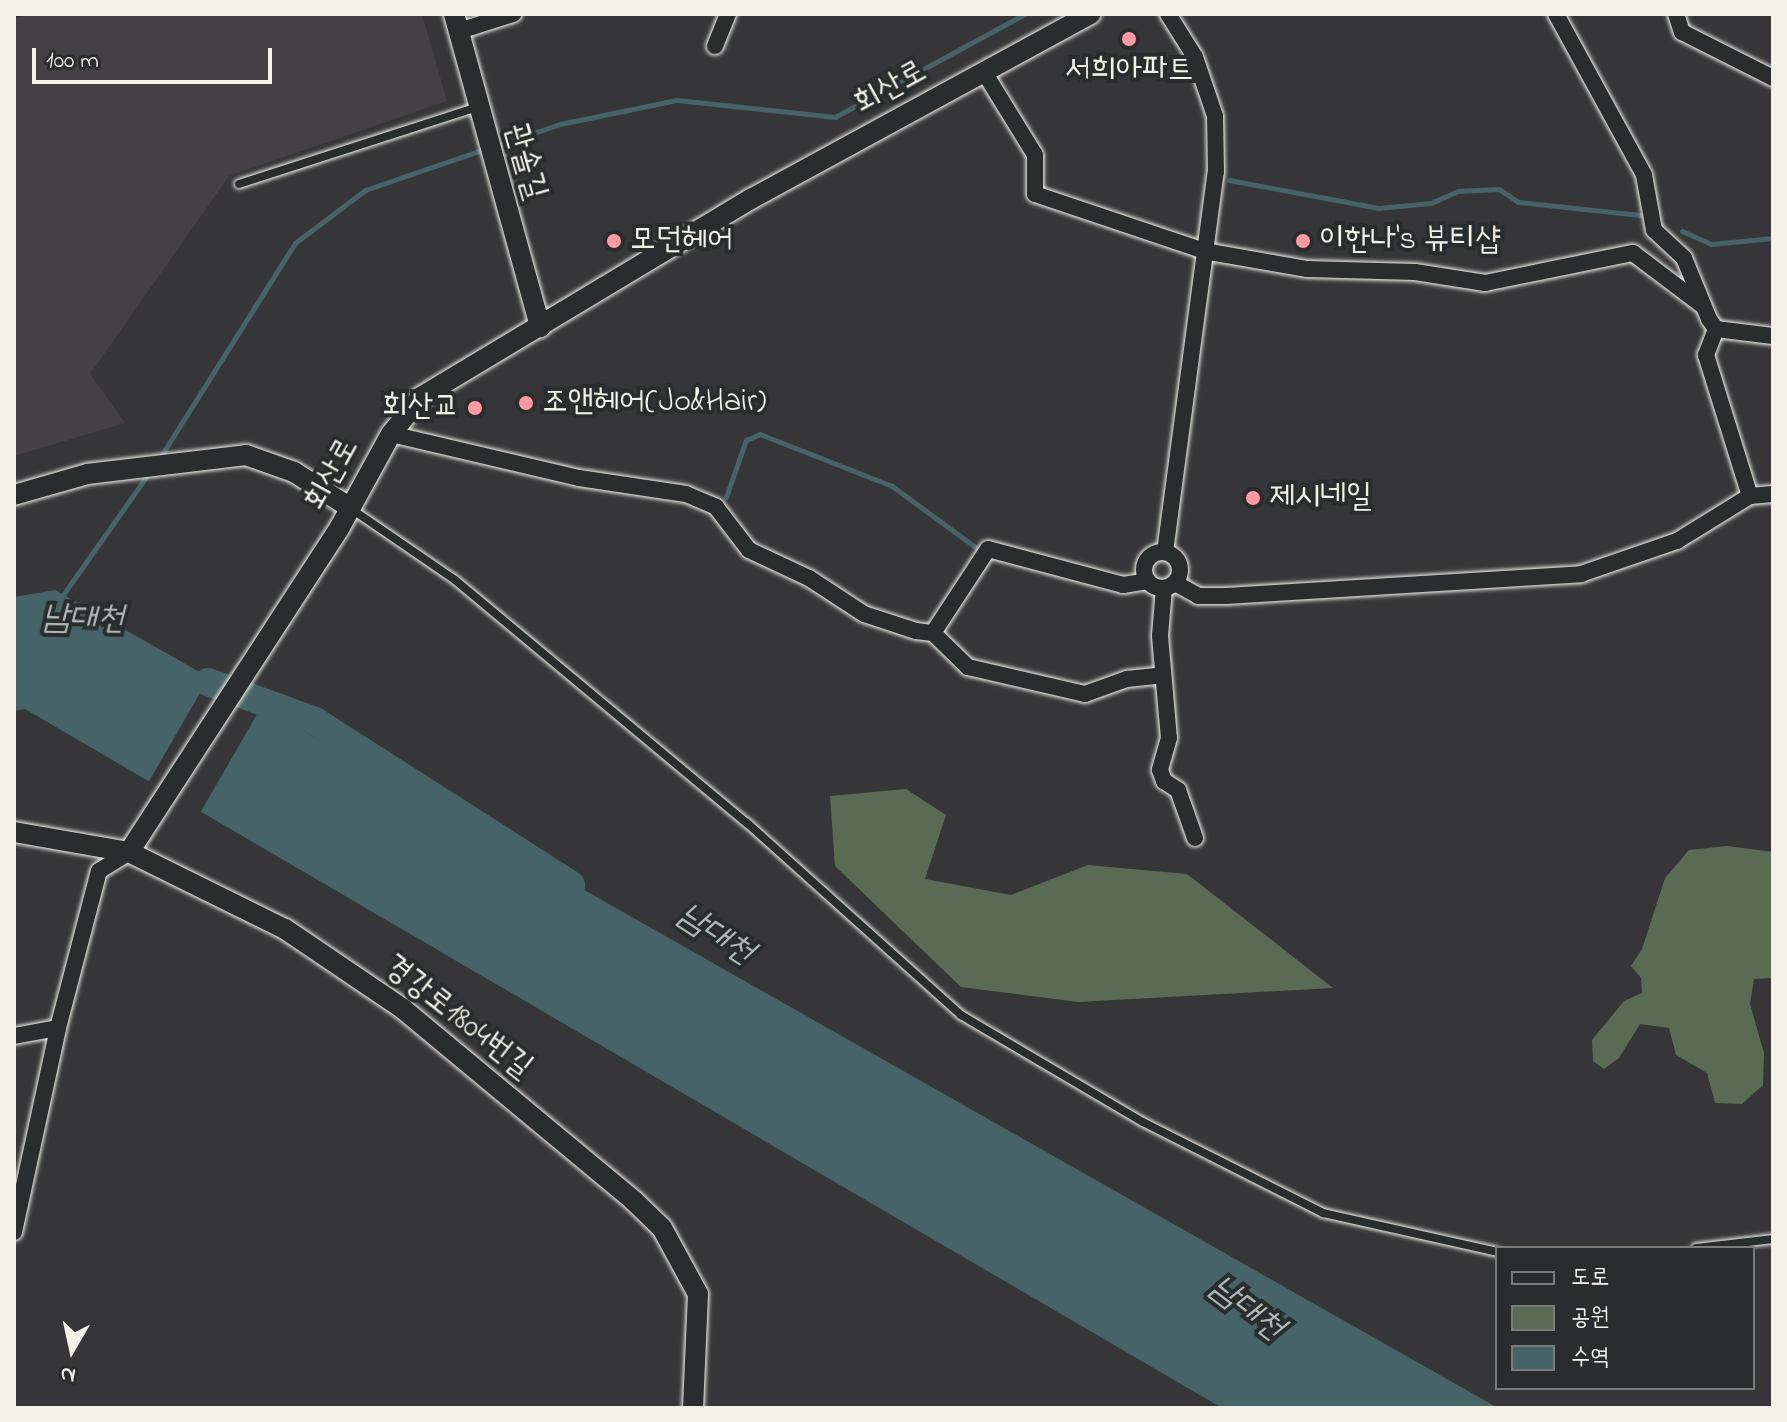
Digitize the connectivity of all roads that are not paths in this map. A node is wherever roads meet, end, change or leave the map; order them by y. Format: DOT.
graph roads {
  1 [pos="513,14"];
  2 [pos="728,14"];
  3 [pos="1091,14"];
  4 [pos="1168,14"];
  5 [pos="1556,14"];
  6 [pos="1676,14"];
  7 [pos="457,23"];
  8 [pos="715,46"];
  9 [pos="984,72"];
  10 [pos="1773,78"];
  11 [pos="477,107"];
  12 [pos="239,184"];
  13 [pos="1204,251"];
  14 [pos="1703,306"];
  15 [pos="540,327"];
  16 [pos="1716,329"];
  17 [pos="1773,336"];
  18 [pos="391,434"];
  19 [pos="1773,494"];
  20 [pos="14,495"];
  21 [pos="1750,496"];
  22 [pos="349,507"];
  23 [pos="1165,552"];
  24 [pos="1148,581"];
  25 [pos="1170,586"];
  26 [pos="933,633"];
  27 [pos="1163,675"];
  28 [pos="14,832"];
  29 [pos="1195,838"];
  30 [pos="129,852"];
  31 [pos="58,1028"];
  32 [pos="14,1036"];
  33 [pos="14,1232"];
  34 [pos="1773,1239"];
  35 [pos="1713,1246"];
  36 [pos="1495,1252"];
  37 [pos="693,1408"];
  1 -- 7 [label="street"];
  2 -- 8 [label="street"];
  3 -- 9 [label="street, 회산로"];
  4 -- 13 [label="street"];
  5 -- 14 [label="street"];
  6 -- 10 [label="street"];
  7 -- 11 [label="street, 관솔길"];
  9 -- 13 [label="street"];
  9 -- 15 [label="street, 회산로"];
  11 -- 12 [label="lane"];
  11 -- 15 [label="street, 관솔길"];
  13 -- 14 [label="street"];
  13 -- 23 [label="street"];
  14 -- 16 [label="street"];
  15 -- 18 [label="street, 회산로"];
  16 -- 17 [label="street"];
  16 -- 21 [label="street"];
  18 -- 22 [label="street, 회산로"];
  18 -- 26 [label="street"];
  19 -- 21 [label="street"];
  20 -- 22 [label="street"];
  21 -- 25 [label="street"];
  22 -- 30 [label="street, 회산로"];
  22 -- 36 [label="lane"];
  23 -- 24 [label="street"];
  23 -- 25 [label="street"];
  24 -- 25 [label="street"];
  24 -- 26 [label="street"];
  25 -- 27 [label="street"];
  26 -- 27 [label="street"];
  27 -- 29 [label="street"];
  28 -- 30 [label="street, 경강로1804번길"];
  30 -- 31 [label="street, 회산로"];
  30 -- 37 [label="street, 경강로1804번길"];
  31 -- 32 [label="street"];
  31 -- 33 [label="street, 회산로"];
  34 -- 35 [label="lane"];
}
